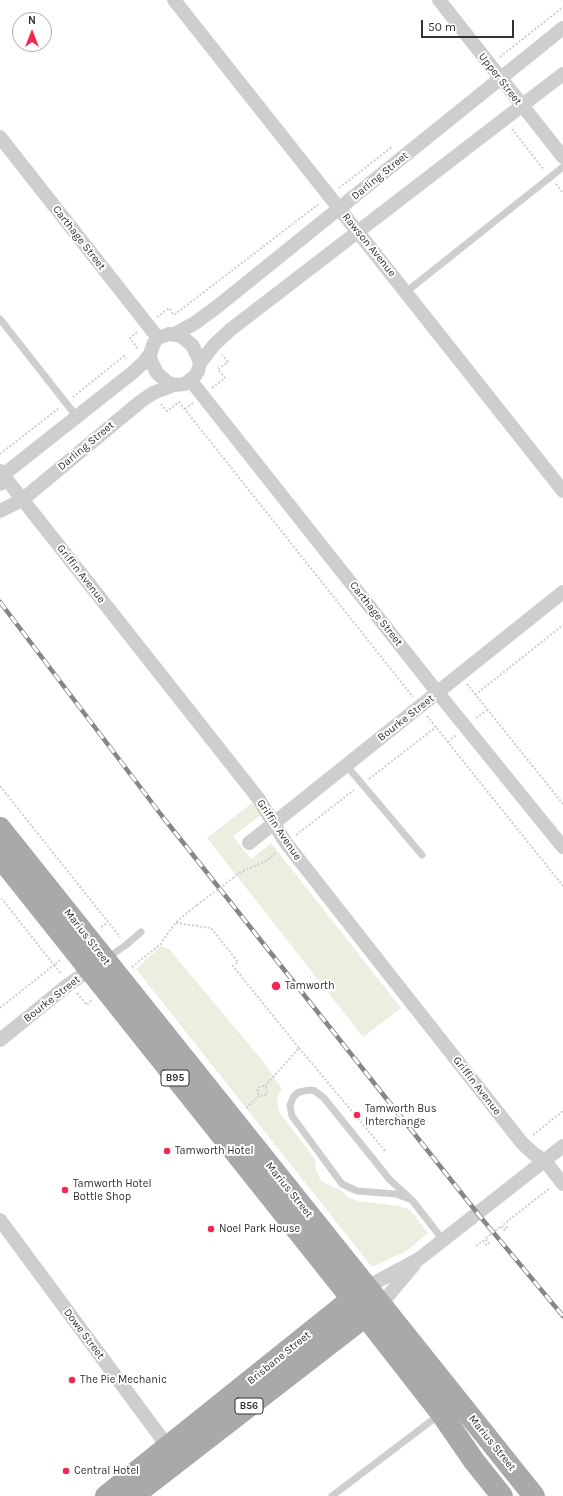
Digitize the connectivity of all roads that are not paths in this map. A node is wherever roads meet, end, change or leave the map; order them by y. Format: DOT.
graph roads {
  1 [pos="174,0"];
  2 [pos="439,0"];
  3 [pos="563,28"];
  4 [pos="563,74"];
  5 [pos="501,79"];
  6 [pos="522,106"];
  7 [pos="0,137"];
  8 [pos="563,157"];
  9 [pos="563,167"];
  10 [pos="340,209"];
  11 [pos="358,232"];
  12 [pos="406,292"];
  13 [pos="0,319"];
  14 [pos="175,334"];
  15 [pos="158,338"];
  16 [pos="150,354"];
  17 [pos="200,363"];
  18 [pos="191,381"];
  19 [pos="174,385"];
  20 [pos="77,417"];
  21 [pos="1,477"];
  22 [pos="563,491"];
  23 [pos="22,500"];
  24 [pos="0,511"];
  25 [pos="563,592"];
  26 [pos="438,692"];
  27 [pos="346,765"];
  28 [pos="274,822"];
  29 [pos="0,828"];
  30 [pos="249,843"];
  31 [pos="563,847"];
  32 [pos="422,855"];
  33 [pos="0,857"];
  34 [pos="141,932"];
  35 [pos="97,965"];
  36 [pos="0,1040"];
  37 [pos="563,1146"];
  38 [pos="545,1161"];
  39 [pos="557,1185"];
  40 [pos="412,1200"];
  41 [pos="0,1220"];
  42 [pos="443,1240"];
  43 [pos="419,1259"];
  44 [pos="359,1293"];
  45 [pos="373,1310"];
  46 [pos="440,1413"];
  47 [pos="168,1447"];
  48 [pos="497,1494"];
  49 [pos="106,1496"];
  50 [pos="133,1496"];
  51 [pos="332,1496"];
  52 [pos="534,1496"];
  1 -- 10 [label="street, Rawson Avenue"];
  2 -- 5 [label="street, Upper Street"];
  3 -- 5 [label="street, Darling Street"];
  4 -- 6 [label="street"];
  5 -- 6 [label="street, Upper Street"];
  5 -- 10 [label="street, Darling Street"];
  6 -- 8 [label="street, Upper Street"];
  6 -- 11 [label="street"];
  7 -- 15 [label="street, Carthage Street"];
  9 -- 12 [label="lane"];
  10 -- 11 [label="street, Rawson Avenue"];
  10 -- 14 [label="street, Darling Street"];
  11 -- 12 [label="street, Rawson Avenue"];
  11 -- 17 [label="street"];
  12 -- 22 [label="street, Rawson Avenue"];
  13 -- 20 [label="lane"];
  14 -- 15 [label="street"];
  14 -- 17 [label="street"];
  15 -- 16 [label="street"];
  16 -- 19 [label="street"];
  16 -- 20 [label="street"];
  17 -- 18 [label="street"];
  18 -- 19 [label="street"];
  18 -- 26 [label="street, Carthage Street"];
  19 -- 23 [label="street, Darling Street"];
  20 -- 21 [label="street"];
  21 -- 23 [label="street, Griffin Avenue"];
  23 -- 24 [label="street, Darling Street"];
  23 -- 28 [label="street, Griffin Avenue"];
  25 -- 26 [label="street, Bourke Street"];
  26 -- 27 [label="street, Bourke Street"];
  26 -- 31 [label="street, Carthage Street"];
  27 -- 28 [label="street, Bourke Street"];
  27 -- 32 [label="lane"];
  28 -- 30 [label="street, Bourke Street"];
  28 -- 38 [label="street, Griffin Avenue"];
  29 -- 35 [label="main road, Marius Street / B95"];
  33 -- 35 [label="main road, Marius Street / B95"];
  34 -- 35 [label="lane"];
  35 -- 36 [label="street, Bourke Street"];
  35 -- 44 [label="main road, Marius Street / B95"];
  37 -- 38 [label="street, Brisbane Street"];
  38 -- 39 [label="street, Griffin Avenue"];
  38 -- 42 [label="street, Brisbane Street"];
  40 -- 40 [label="lane"];
  40 -- 42 [label="lane"];
  41 -- 47 [label="street, Dowe Street"];
  42 -- 43 [label="street, Brisbane Street"];
  43 -- 44 [label="street, Brisbane Street"];
  43 -- 45 [label="street, Brisbane Street"];
  44 -- 45 [label="main road, Marius Street"];
  44 -- 47 [label="main road, Brisbane Street / B56"];
  45 -- 46 [label="main road, Marius Street"];
  45 -- 50 [label="main road, Brisbane Street / B56"];
  45 -- 52 [label="main road, Marius Street"];
  46 -- 48 [label="main road, Marius Street"];
  46 -- 51 [label="lane"];
  47 -- 49 [label="main road, Brisbane Street / B56"];
}
